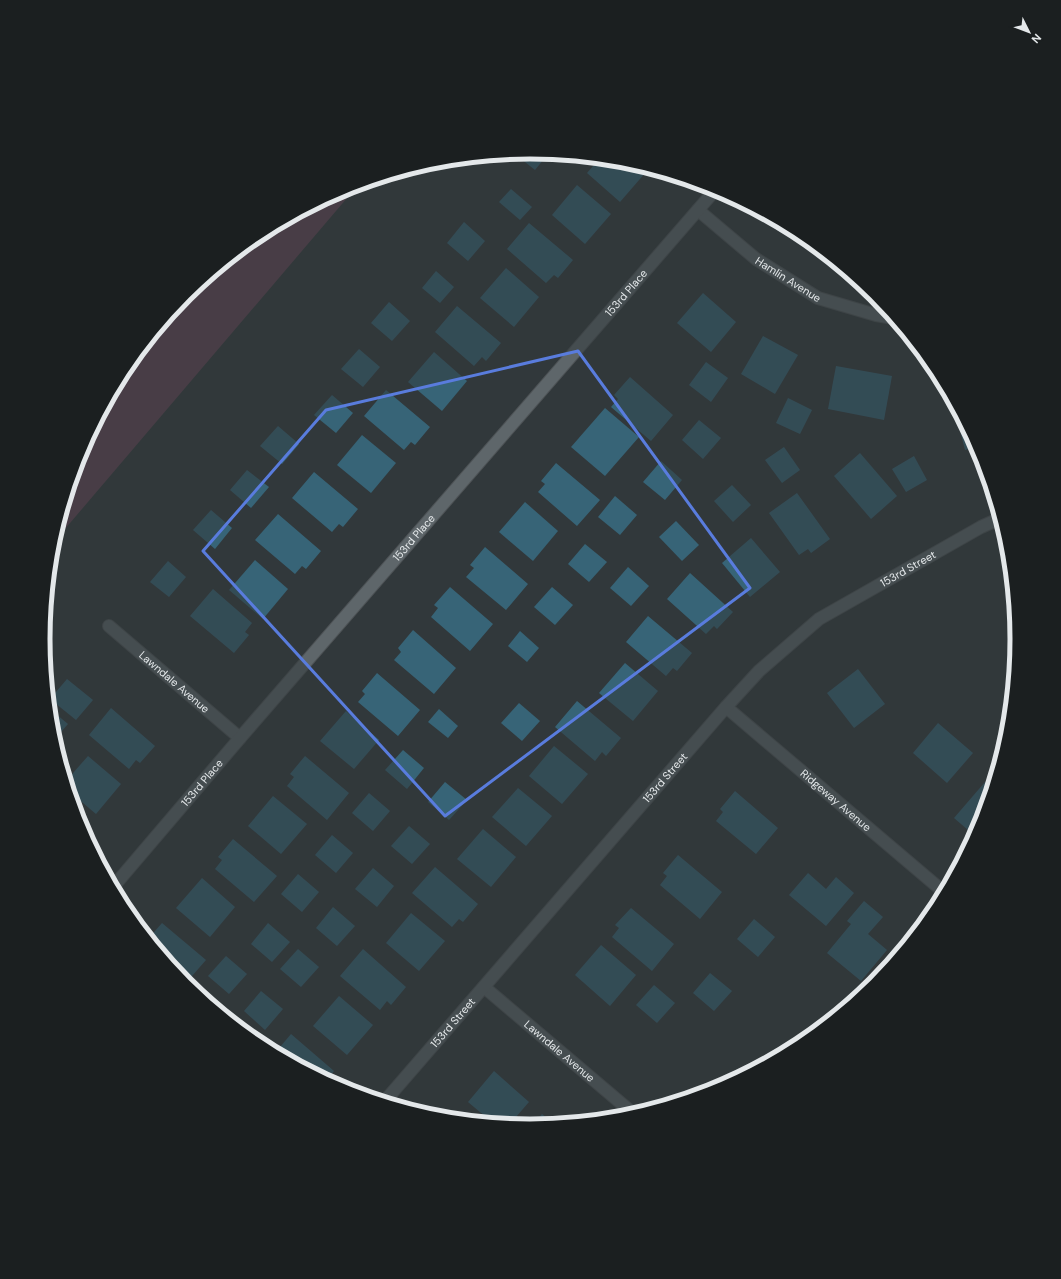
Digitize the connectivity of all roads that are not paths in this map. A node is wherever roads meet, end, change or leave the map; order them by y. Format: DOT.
graph roads {
  1 [pos="711,195"];
  2 [pos="698,210"];
  3 [pos="886,317"];
  4 [pos="996,520"];
  5 [pos="109,626"];
  6 [pos="726,707"];
  7 [pos="240,738"];
  8 [pos="116,883"];
  9 [pos="941,889"];
  10 [pos="484,987"];
  11 [pos="388,1098"];
  12 [pos="629,1110"];
  1 -- 2 [label="street, 153rd Place"];
  2 -- 3 [label="street, Hamlin Avenue"];
  2 -- 7 [label="street, 153rd Place"];
  4 -- 6 [label="street, 153rd Street"];
  5 -- 7 [label="street, Lawndale Avenue"];
  6 -- 9 [label="street, Ridgeway Avenue"];
  6 -- 10 [label="street, 153rd Street"];
  7 -- 8 [label="street, 153rd Place"];
  10 -- 11 [label="street, 153rd Street"];
  10 -- 12 [label="street, Lawndale Avenue"];
}
